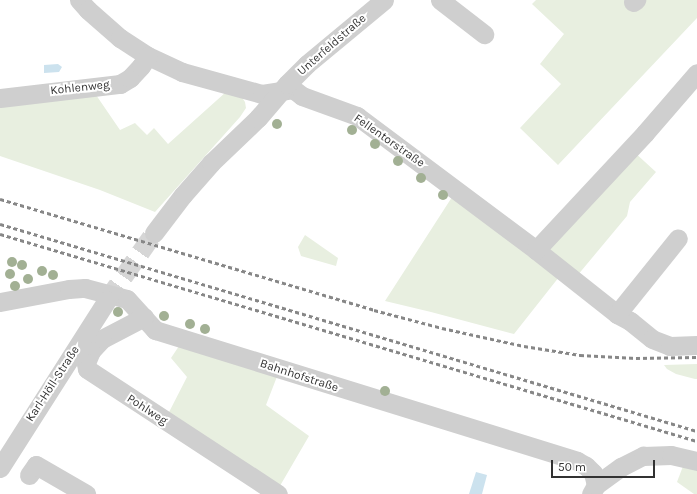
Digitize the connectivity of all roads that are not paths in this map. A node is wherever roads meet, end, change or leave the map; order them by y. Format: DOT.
graph roads {
  1 [pos="79,0"];
  2 [pos="384,0"];
  3 [pos="440,0"];
  4 [pos="484,34"];
  5 [pos="148,56"];
  6 [pos="697,73"];
  7 [pos="280,92"];
  8 [pos="0,98"];
  9 [pos="154,233"];
  10 [pos="678,238"];
  11 [pos="536,250"];
  12 [pos="107,300"];
  13 [pos="0,302"];
  14 [pos="617,314"];
  15 [pos="144,317"];
  16 [pos="697,345"];
  17 [pos="697,461"];
  18 [pos="2,464"];
  19 [pos="30,475"];
  20 [pos="594,489"];
  21 [pos="62,494"];
  22 [pos="86,494"];
  23 [pos="278,494"];
  1 -- 5 [label="street, Fellentorstraße"];
  2 -- 7 [label="street, Unterfeldstraße"];
  3 -- 4 [label="street"];
  5 -- 7 [label="street, Fellentorstraße"];
  5 -- 8 [label="street, Kohlenweg"];
  6 -- 11 [label="street"];
  7 -- 9 [label="street"];
  7 -- 11 [label="street, Fellentorstraße"];
  10 -- 14 [label="street"];
  11 -- 14 [label="street, Fellentorstraße"];
  12 -- 18 [label="street, Karl-Höll-Straße"];
  13 -- 15 [label="street, Bahnhofstraße"];
  14 -- 16 [label="street, Fellentorstraße"];
  15 -- 20 [label="street, Bahnhofstraße"];
  15 -- 23 [label="street, Pohlweg"];
  17 -- 20 [label="street"];
  18 -- 19 [label="street"];
  19 -- 21 [label="street"];
  19 -- 22 [label="street"];
}
